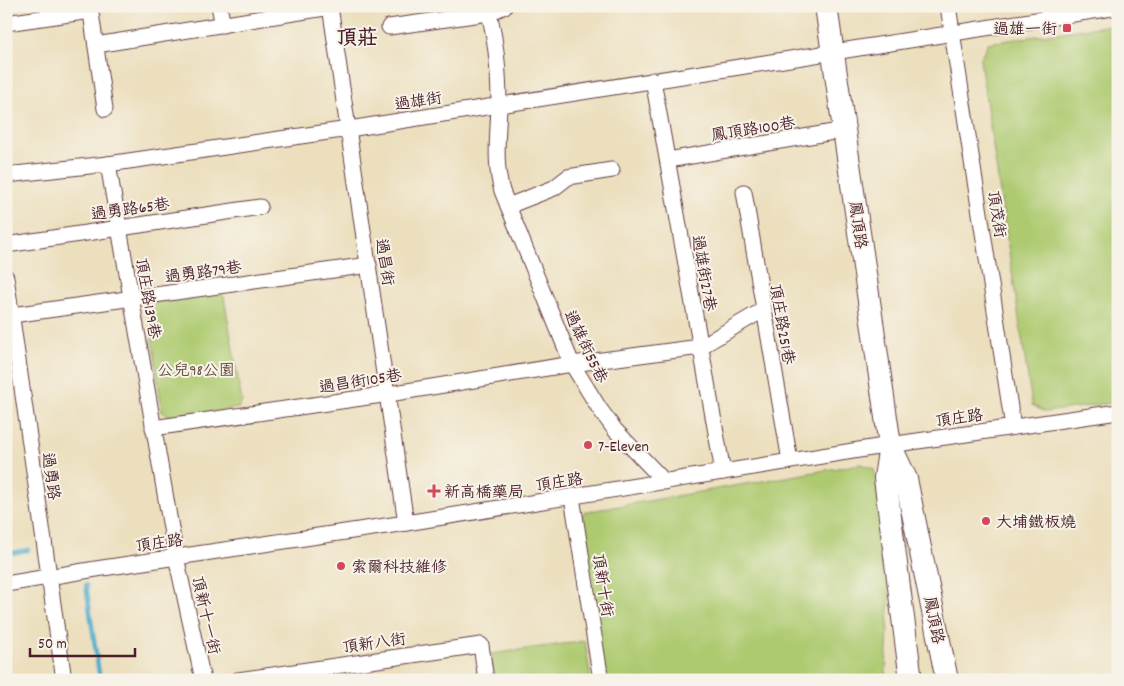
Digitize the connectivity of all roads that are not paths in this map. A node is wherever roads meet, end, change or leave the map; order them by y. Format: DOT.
graph roads {
  1 [pos="219,6"];
  2 [pos="505,6"];
  3 [pos="826,6"];
  4 [pos="948,6"];
  5 [pos="331,7"];
  6 [pos="1118,7"];
  7 [pos="90,8"];
  8 [pos="488,10"];
  9 [pos="1062,11"];
  10 [pos="6,24"];
  11 [pos="223,25"];
  12 [pos="389,28"];
  13 [pos="952,32"];
  14 [pos="96,45"];
  15 [pos="834,51"];
  16 [pos="653,80"];
  17 [pos="499,104"];
  18 [pos="105,109"];
  19 [pos="349,129"];
  20 [pos="845,130"];
  21 [pos="668,160"];
  22 [pos="108,164"];
  23 [pos="612,170"];
  24 [pos="6,175"];
  25 [pos="744,192"];
  26 [pos="508,206"];
  27 [pos="260,207"];
  28 [pos="118,228"];
  29 [pos="6,245"];
  30 [pos="369,265"];
  31 [pos="6,277"];
  32 [pos="131,299"];
  33 [pos="763,310"];
  34 [pos="12,315"];
  35 [pos="700,347"];
  36 [pos="572,364"];
  37 [pos="388,394"];
  38 [pos="1118,412"];
  39 [pos="1013,427"];
  40 [pos="154,428"];
  41 [pos="890,445"];
  42 [pos="790,460"];
  43 [pos="723,472"];
  44 [pos="665,482"];
  45 [pos="572,497"];
  46 [pos="406,523"];
  47 [pos="176,557"];
  48 [pos="49,577"];
  49 [pos="6,584"];
  50 [pos="64,680"];
  51 [pos="203,680"];
  52 [pos="238,680"];
  53 [pos="486,680"];
  54 [pos="601,680"];
  55 [pos="911,680"];
  56 [pos="947,680"];
  1 -- 11 [label="street"];
  2 -- 8 [label="street"];
  3 -- 15 [label="main road, 鳳頂路"];
  4 -- 13 [label="street, 頂茂街"];
  5 -- 11 [label="street"];
  5 -- 19 [label="street, 過昌街"];
  6 -- 9 [label="street"];
  7 -- 10 [label="street"];
  7 -- 14 [label="street"];
  8 -- 12 [label="street"];
  8 -- 17 [label="street, 過雄街55巷"];
  9 -- 13 [label="street"];
  11 -- 14 [label="street"];
  13 -- 15 [label="street"];
  13 -- 39 [label="street, 頂茂街"];
  14 -- 18 [label="street"];
  15 -- 16 [label="street, 過雄街"];
  15 -- 20 [label="main road, 鳳頂路"];
  16 -- 17 [label="street, 過雄街"];
  16 -- 21 [label="street, 過雄街27巷"];
  17 -- 19 [label="street, 過雄街"];
  17 -- 26 [label="street, 過雄街55巷"];
  19 -- 22 [label="street, 過雄街"];
  19 -- 30 [label="street, 過昌街"];
  20 -- 21 [label="street, 鳳頂路100巷"];
  20 -- 41 [label="main road, 鳳頂路"];
  21 -- 35 [label="street, 過雄街27巷"];
  22 -- 24 [label="street, 過雄街"];
  22 -- 28 [label="street, 頂庄路139巷"];
  23 -- 26 [label="street"];
  25 -- 33 [label="street, 頂庄路251巷"];
  26 -- 36 [label="street, 過雄街55巷"];
  27 -- 28 [label="street, 過勇路65巷"];
  28 -- 29 [label="street, 過勇路65巷"];
  28 -- 32 [label="street, 頂庄路139巷"];
  30 -- 32 [label="street, 過勇路79巷"];
  30 -- 37 [label="street, 過昌街"];
  31 -- 34 [label="street, 過勇路"];
  32 -- 34 [label="street, 過勇路79巷"];
  32 -- 40 [label="street, 頂庄路139巷"];
  33 -- 35 [label="street"];
  33 -- 42 [label="street, 頂庄路251巷"];
  34 -- 48 [label="street, 過勇路"];
  35 -- 36 [label="street, 過昌街105巷"];
  35 -- 43 [label="street, 過雄街27巷"];
  36 -- 37 [label="street, 過昌街105巷"];
  36 -- 44 [label="street, 過雄街55巷"];
  37 -- 40 [label="street, 過昌街105巷"];
  37 -- 46 [label="street, 過昌街"];
  38 -- 39 [label="street, 頂庄路"];
  39 -- 41 [label="street, 頂庄路"];
  40 -- 47 [label="street, 頂庄路139巷"];
  41 -- 42 [label="street, 頂庄路"];
  41 -- 55 [label="main road, 鳳頂路"];
  41 -- 56 [label="main road, 鳳頂路"];
  42 -- 43 [label="street, 頂庄路"];
  43 -- 44 [label="street, 頂庄路"];
  44 -- 45 [label="street, 頂庄路"];
  45 -- 46 [label="street, 頂庄路"];
  45 -- 54 [label="street, 頂新十街"];
  46 -- 47 [label="street, 頂庄路"];
  47 -- 48 [label="street, 頂庄路"];
  47 -- 51 [label="street, 頂新十一街"];
  48 -- 49 [label="street, 頂庄路"];
  48 -- 50 [label="street, 過勇路"];
  52 -- 53 [label="street, 頂新八街"];
}
